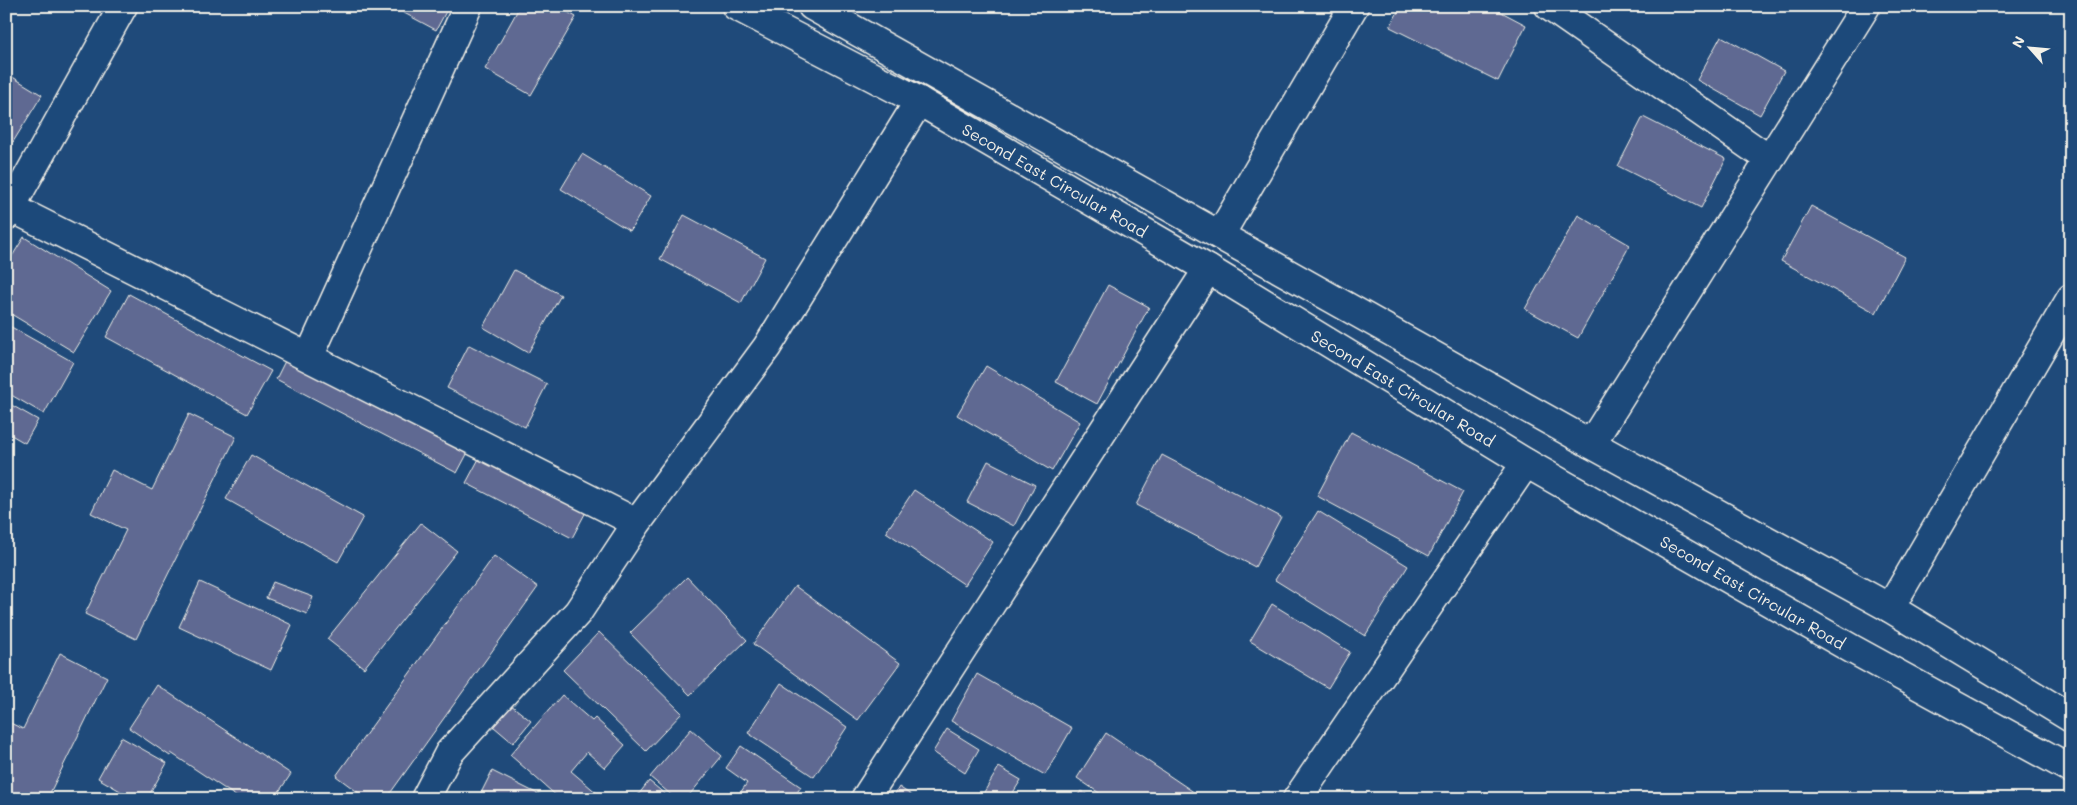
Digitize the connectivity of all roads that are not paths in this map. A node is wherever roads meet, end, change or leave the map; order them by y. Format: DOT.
graph roads {
  1 [pos="123,6"];
  2 [pos="468,6"];
  3 [pos="736,6"];
  4 [pos="812,6"];
  5 [pos="1354,6"];
  6 [pos="1549,6"];
  7 [pos="1866,6"];
  8 [pos="919,101"];
  9 [pos="1770,160"];
  10 [pos="8,209"];
  11 [pos="1220,234"];
  12 [pos="1208,270"];
  13 [pos="2071,298"];
  14 [pos="309,358"];
  15 [pos="1591,444"];
  16 [pos="1526,463"];
  17 [pos="637,523"];
  18 [pos="1890,608"];
  19 [pos="2071,718"];
  20 [pos="2071,768"];
  21 [pos="425,799"];
  22 [pos="865,799"];
  23 [pos="1297,799"];
  1 -- 10 [label="street"];
  2 -- 14 [label="street"];
  3 -- 8 [label="street, Second East Circular Road"];
  4 -- 11 [label="street, Second East Circular Road"];
  5 -- 11 [label="street"];
  6 -- 9 [label="street"];
  7 -- 9 [label="street"];
  8 -- 12 [label="street, Second East Circular Road"];
  8 -- 17 [label="street"];
  9 -- 15 [label="street"];
  10 -- 14 [label="street"];
  11 -- 15 [label="street, Second East Circular Road"];
  12 -- 16 [label="street, Second East Circular Road"];
  12 -- 22 [label="street"];
  13 -- 18 [label="street"];
  14 -- 17 [label="street"];
  15 -- 18 [label="street, Second East Circular Road"];
  16 -- 20 [label="street, Second East Circular Road"];
  16 -- 23 [label="street"];
  17 -- 21 [label="street"];
  18 -- 19 [label="street, Second East Circular Road"];
}
